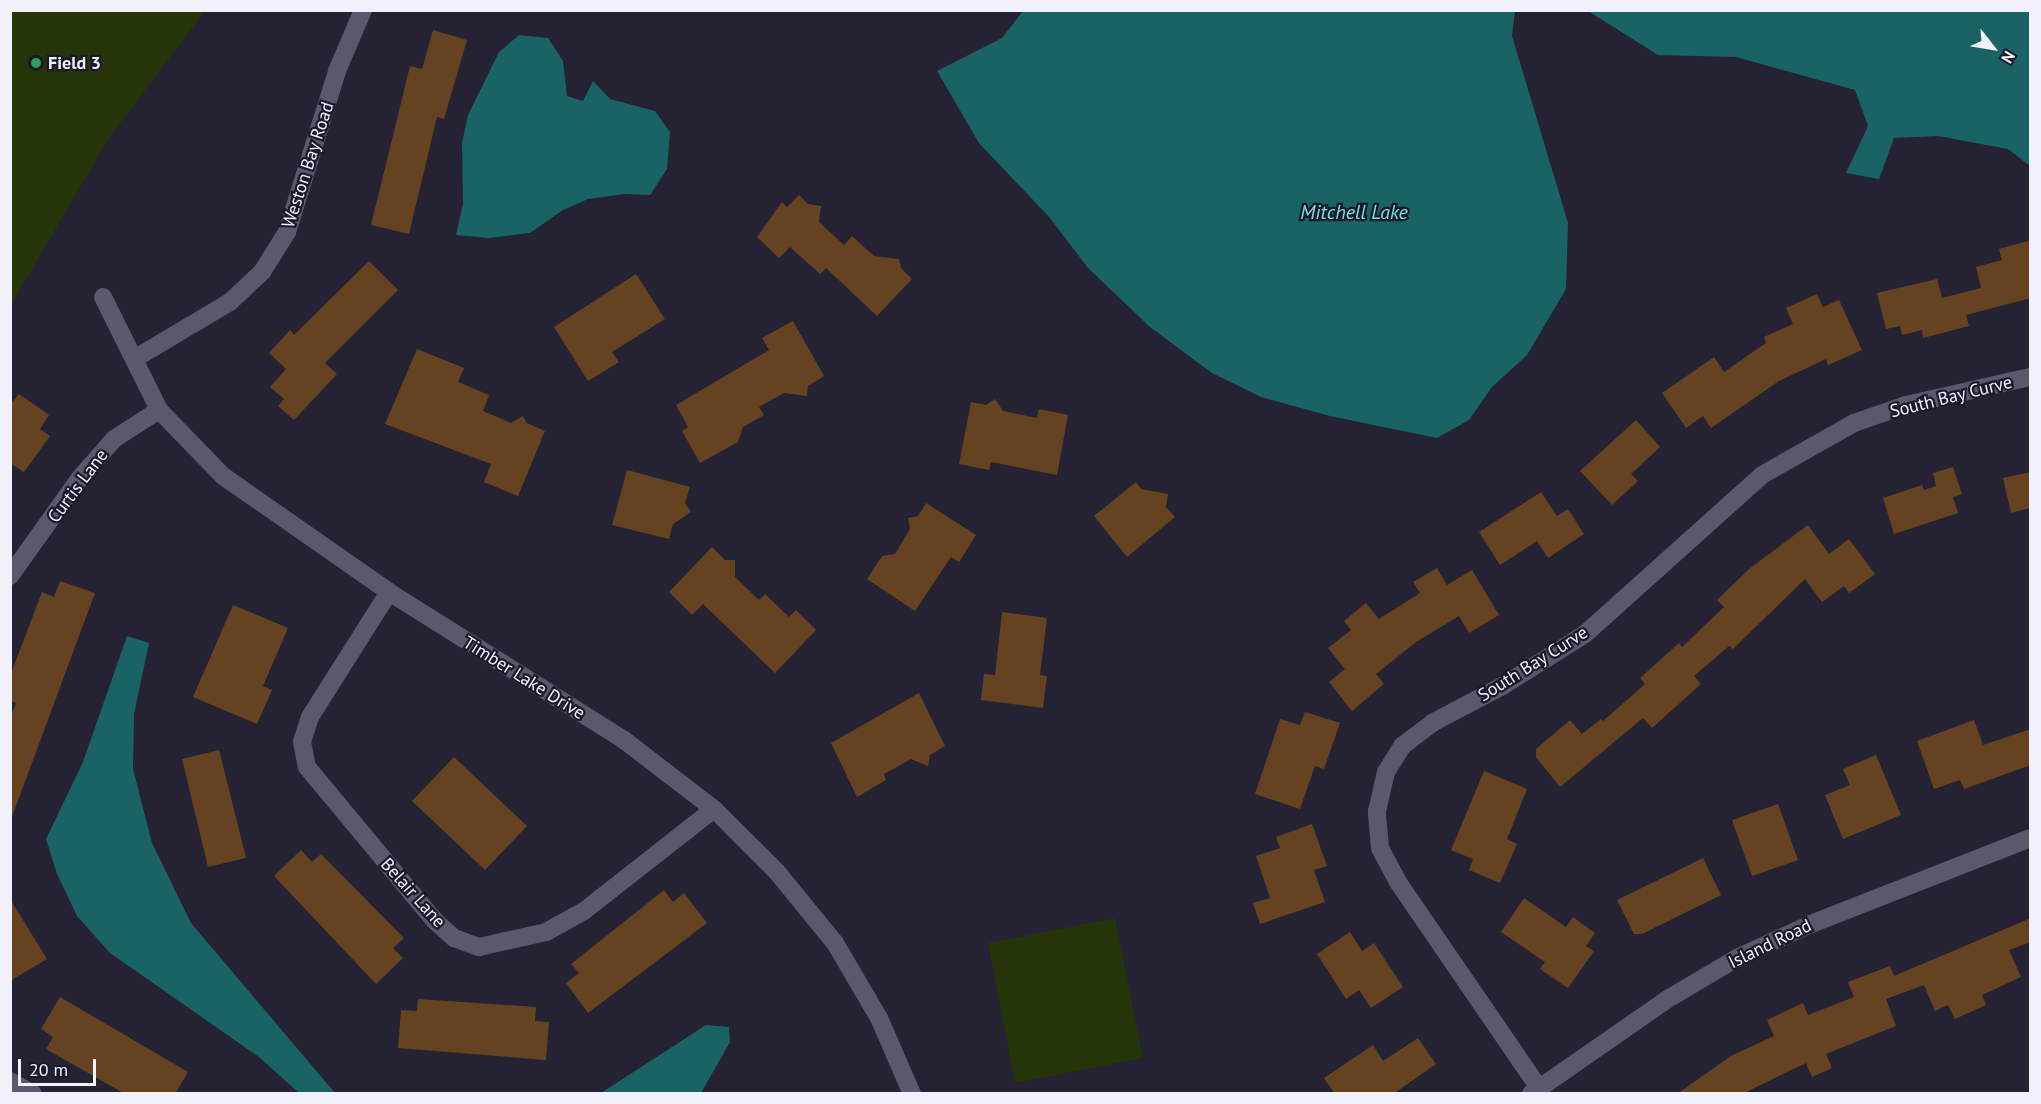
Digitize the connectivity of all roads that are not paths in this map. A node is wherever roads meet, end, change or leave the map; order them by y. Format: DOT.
graph roads {
  1 [pos="363,10"];
  2 [pos="103,297"];
  3 [pos="134,359"];
  4 [pos="2031,377"];
  5 [pos="159,410"];
  6 [pos="10,576"];
  7 [pos="389,592"];
  8 [pos="714,809"];
  9 [pos="2031,838"];
  10 [pos="10,1081"];
  11 [pos="1535,1091"];
  12 [pos="33,1094"];
  13 [pos="912,1094"];
  1 -- 3 [label="street, Weston Bay Road"];
  2 -- 3 [label="street, Timber Lake Drive"];
  3 -- 5 [label="street, Timber Lake Drive"];
  4 -- 11 [label="street, South Bay Curve"];
  5 -- 6 [label="street, Curtis Lane"];
  5 -- 7 [label="street, Timber Lake Drive"];
  7 -- 8 [label="street, Timber Lake Drive"];
  7 -- 8 [label="street, Belair Lane"];
  8 -- 13 [label="street, Timber Lake Drive"];
  9 -- 11 [label="street, Island Road"];
  10 -- 12 [label="street"];
}
